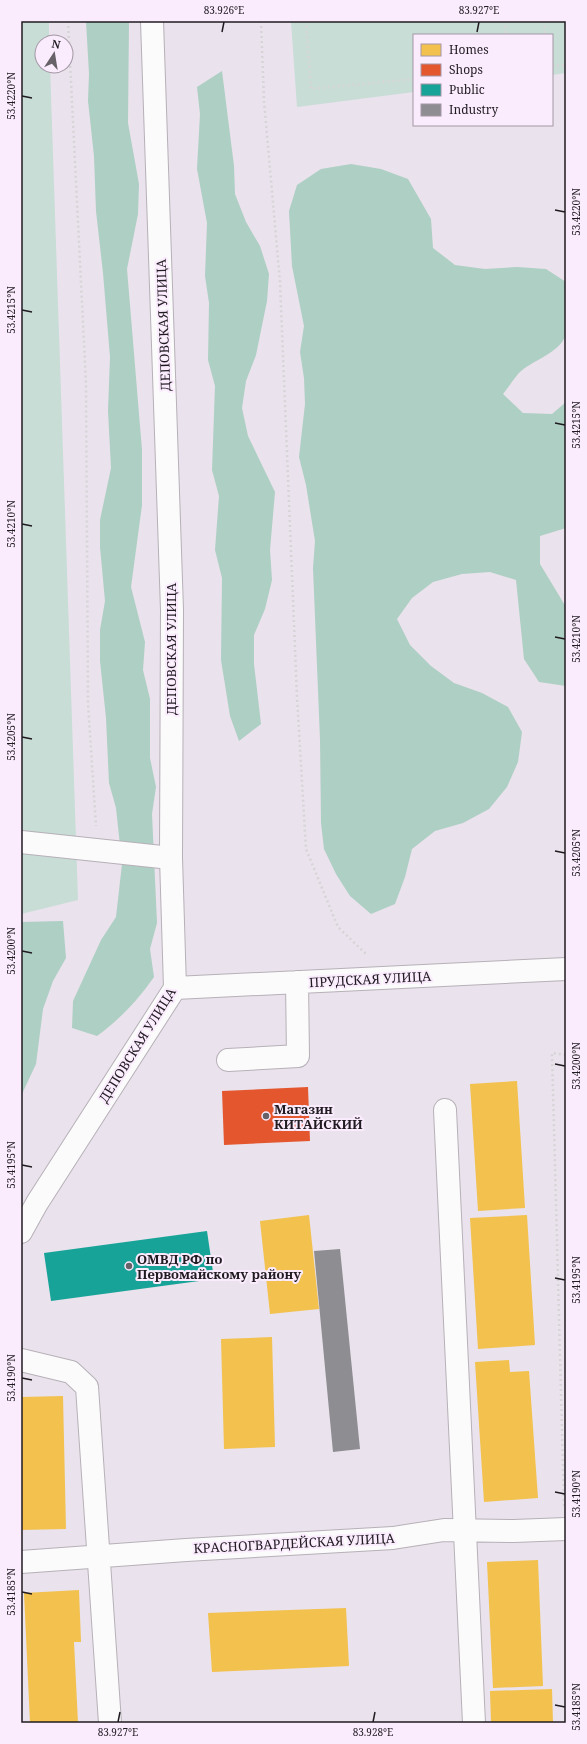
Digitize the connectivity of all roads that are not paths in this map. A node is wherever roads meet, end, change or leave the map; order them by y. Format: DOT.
graph roads {
  1 [pos="152,21"];
  2 [pos="21,842"];
  3 [pos="172,858"];
  4 [pos="566,970"];
  5 [pos="297,982"];
  6 [pos="175,988"];
  7 [pos="228,1060"];
  8 [pos="445,1110"];
  9 [pos="21,1232"];
  10 [pos="21,1360"];
  11 [pos="565,1529"];
  12 [pos="464,1530"];
  13 [pos="99,1557"];
  14 [pos="21,1562"];
  15 [pos="110,1723"];
  16 [pos="474,1723"];
  1 -- 3 [label="street, ДЕПОВСКАЯ УЛИЦА"];
  2 -- 3 [label="street"];
  3 -- 6 [label="street, ДЕПОВСКАЯ УЛИЦА"];
  4 -- 5 [label="street, ПРУДСКАЯ УЛИЦА"];
  5 -- 6 [label="street, ПРУДСКАЯ УЛИЦА"];
  5 -- 7 [label="street"];
  6 -- 9 [label="street, ДЕПОВСКАЯ УЛИЦА"];
  8 -- 12 [label="street"];
  10 -- 13 [label="street"];
  11 -- 12 [label="street, КРАСНОГВАРДЕЙСКАЯ УЛИЦА"];
  12 -- 13 [label="street, КРАСНОГВАРДЕЙСКАЯ УЛИЦА"];
  12 -- 16 [label="street"];
  13 -- 14 [label="street, КРАСНОГВАРДЕЙСКАЯ УЛИЦА"];
  13 -- 15 [label="street"];
}
